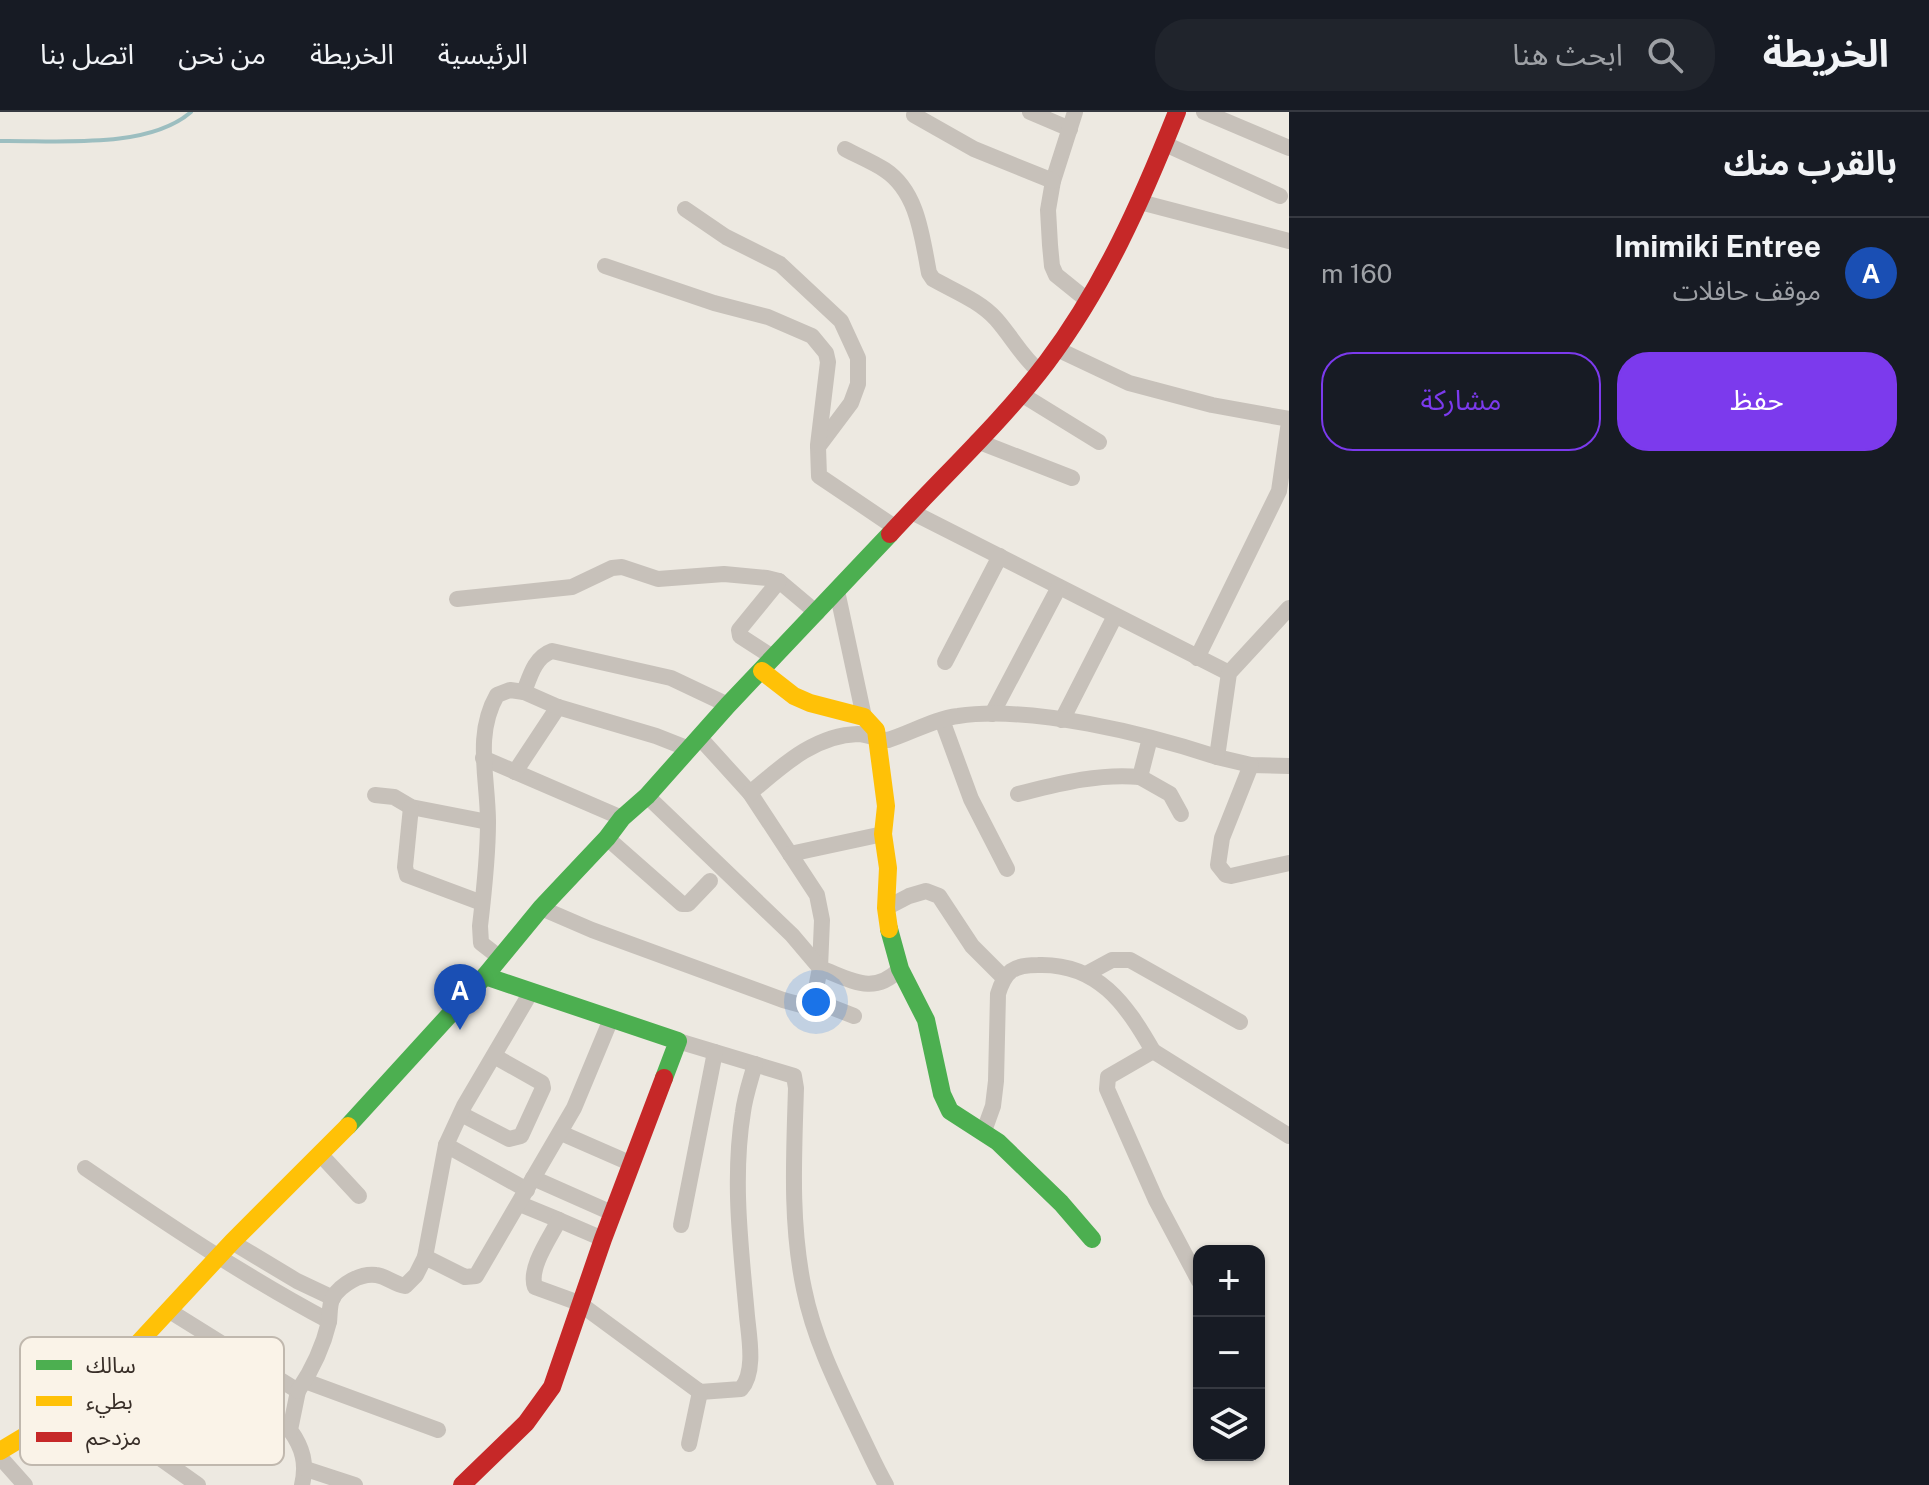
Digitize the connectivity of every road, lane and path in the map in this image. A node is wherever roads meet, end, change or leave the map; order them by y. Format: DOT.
graph roads {
  1 [pos="1030,112"];
  2 [pos="1075,112"];
  3 [pos="1177,112"];
  4 [pos="1204,112"];
  5 [pos="914,115"];
  6 [pos="1070,129"];
  7 [pos="1165,144"];
  8 [pos="1289,148"];
  9 [pos="845,149"];
  10 [pos="1053,181"];
  11 [pos="1280,196"];
  12 [pos="1140,202"];
  13 [pos="685,209"];
  14 [pos="1289,241"];
  15 [pos="605,266"];
  16 [pos="1087,300"];
  17 [pos="1057,349"];
  18 [pos="1040,372"];
  19 [pos="1021,394"];
  20 [pos="1289,421"];
  21 [pos="977,441"];
  22 [pos="1099,442"];
  23 [pos="818,447"];
  24 [pos="1072,478"];
  25 [pos="912,512"];
  26 [pos="896,528"];
  27 [pos="1000,556"];
  28 [pos="779,581"];
  29 [pos="1059,587"];
  30 [pos="837,591"];
  31 [pos="457,599"];
  32 [pos="1289,608"];
  33 [pos="817,613"];
  34 [pos="1115,616"];
  35 [pos="1197,658"];
  36 [pos="945,662"];
  37 [pos="768,665"];
  38 [pos="1229,673"];
  39 [pos="524,692"];
  40 [pos="728,705"];
  41 [pos="558,707"];
  42 [pos="992,714"];
  43 [pos="864,717"];
  44 [pos="942,720"];
  45 [pos="1062,720"];
  46 [pos="1150,738"];
  47 [pos="878,740"];
  48 [pos="694,744"];
  49 [pos="1217,757"];
  50 [pos="483,758"];
  51 [pos="1251,765"];
  52 [pos="1289,766"];
  53 [pos="515,772"];
  54 [pos="1140,777"];
  55 [pos="750,793"];
  56 [pos="1018,794"];
  57 [pos="375,795"];
  58 [pos="647,796"];
  59 [pos="411,807"];
  60 [pos="1181,814"];
  61 [pos="622,818"];
  62 [pos="488,822"];
  63 [pos="883,834"];
  64 [pos="607,838"];
  65 [pos="790,854"];
  66 [pos="1289,863"];
  67 [pos="1007,869"];
  68 [pos="710,881"];
  69 [pos="482,903"];
  70 [pos="541,908"];
  71 [pos="886,908"];
  72 [pos="499,957"];
  73 [pos="820,968"];
  74 [pos="900,969"];
  75 [pos="1088,973"];
  76 [pos="485,976"];
  77 [pos="1003,977"];
  78 [pos="531,992"];
  79 [pos="813,1000"];
  80 [pos="854,1016"];
  81 [pos="611,1019"];
  82 [pos="1240,1022"];
  83 [pos="678,1041"];
  84 [pos="1153,1051"];
  85 [pos="715,1052"];
  86 [pos="494,1056"];
  87 [pos="755,1064"];
  88 [pos="461,1114"];
  89 [pos="984,1131"];
  90 [pos="561,1133"];
  91 [pos="1289,1136"];
  92 [pos="446,1145"];
  93 [pos="321,1155"];
  94 [pos="632,1164"];
  95 [pos="85,1168"];
  96 [pos="527,1191"];
  97 [pos="359,1196"];
  98 [pos="612,1213"];
  99 [pos="559,1220"];
  100 [pos="681,1225"];
  101 [pos="603,1239"];
  102 [pos="1092,1239"];
  103 [pos="232,1242"];
  104 [pos="218,1256"];
  105 [pos="425,1257"];
  106 [pos="1193,1270"];
  107 [pos="333,1298"];
  108 [pos="579,1303"];
  109 [pos="168,1310"];
  110 [pos="329,1321"];
  111 [pos="144,1337"];
  112 [pos="216,1337"];
  113 [pos="284,1376"];
  114 [pos="302,1386"];
  115 [pos="700,1392"];
  116 [pos="284,1429"];
  117 [pos="290,1430"];
  118 [pos="438,1430"];
  119 [pos="20,1439"];
  120 [pos="689,1444"];
  121 [pos="0,1451"];
  122 [pos="0,1457"];
  123 [pos="170,1465"];
  124 [pos="304,1477"];
  125 [pos="25,1485"];
  126 [pos="198,1485"];
  127 [pos="355,1485"];
  128 [pos="462,1485"];
  129 [pos="886,1485"];
  1 -- 6 [label="street"];
  2 -- 6 [label="street"];
  3 -- 7 [label="street"];
  4 -- 8 [label="street"];
  5 -- 10 [label="street"];
  6 -- 10 [label="street"];
  7 -- 11 [label="street"];
  7 -- 12 [label="street"];
  9 -- 18 [label="street"];
  10 -- 16 [label="street"];
  12 -- 14 [label="street"];
  12 -- 16 [label="street"];
  13 -- 23 [label="street"];
  15 -- 23 [label="street"];
  16 -- 17 [label="street"];
  17 -- 18 [label="street"];
  17 -- 20 [label="street"];
  18 -- 19 [label="street"];
  19 -- 21 [label="street"];
  19 -- 22 [label="street"];
  20 -- 35 [label="street"];
  21 -- 24 [label="street"];
  21 -- 25 [label="street"];
  23 -- 26 [label="street"];
  25 -- 26 [label="street"];
  25 -- 27 [label="street"];
  26 -- 30 [label="street"];
  27 -- 29 [label="street"];
  27 -- 36 [label="street"];
  28 -- 31 [label="street"];
  28 -- 33 [label="street"];
  28 -- 37 [label="street"];
  29 -- 34 [label="street"];
  29 -- 42 [label="street"];
  30 -- 33 [label="street"];
  30 -- 43 [label="street"];
  32 -- 38 [label="street"];
  33 -- 37 [label="street"];
  34 -- 35 [label="street"];
  34 -- 45 [label="street"];
  35 -- 38 [label="street"];
  37 -- 40 [label="street"];
  37 -- 43 [label="street"];
  38 -- 49 [label="street"];
  39 -- 40 [label="street"];
  39 -- 41 [label="street"];
  39 -- 50 [label="street"];
  40 -- 48 [label="street"];
  41 -- 48 [label="street"];
  41 -- 53 [label="street"];
  42 -- 44 [label="street"];
  42 -- 45 [label="street"];
  43 -- 47 [label="street"];
  44 -- 47 [label="street"];
  44 -- 67 [label="street"];
  45 -- 46 [label="street"];
  46 -- 49 [label="street"];
  46 -- 54 [label="street"];
  47 -- 55 [label="street"];
  47 -- 63 [label="street"];
  48 -- 55 [label="street"];
  48 -- 58 [label="street"];
  49 -- 51 [label="street"];
  50 -- 53 [label="street"];
  50 -- 62 [label="street"];
  51 -- 52 [label="street"];
  51 -- 66 [label="street"];
  53 -- 61 [label="street"];
  54 -- 56 [label="street"];
  54 -- 60 [label="street"];
  55 -- 65 [label="street"];
  57 -- 59 [label="street"];
  58 -- 61 [label="street"];
  58 -- 73 [label="street"];
  59 -- 62 [label="street"];
  59 -- 69 [label="street"];
  61 -- 64 [label="street"];
  62 -- 69 [label="street"];
  63 -- 65 [label="street"];
  63 -- 71 [label="street"];
  64 -- 68 [label="street"];
  64 -- 70 [label="street"];
  65 -- 73 [label="street"];
  69 -- 72 [label="street"];
  70 -- 72 [label="street"];
  70 -- 79 [label="street"];
  71 -- 74 [label="street"];
  71 -- 77 [label="street"];
  72 -- 76 [label="street"];
  73 -- 74 [label="street"];
  73 -- 79 [label="street"];
  74 -- 89 [label="street"];
  75 -- 77 [label="street"];
  75 -- 82 [label="street"];
  75 -- 84 [label="street"];
  76 -- 78 [label="street"];
  76 -- 93 [label="street"];
  77 -- 89 [label="street"];
  78 -- 81 [label="street"];
  78 -- 86 [label="street"];
  79 -- 80 [label="street"];
  81 -- 83 [label="street"];
  81 -- 90 [label="street"];
  83 -- 85 [label="street"];
  83 -- 94 [label="street"];
  84 -- 91 [label="street"];
  84 -- 106 [label="street"];
  85 -- 87 [label="street"];
  85 -- 100 [label="street"];
  86 -- 88 [label="street"];
  86 -- 88 [label="street"];
  87 -- 115 [label="street"];
  87 -- 129 [label="street"];
  88 -- 92 [label="street"];
  89 -- 102 [label="street"];
  90 -- 94 [label="street"];
  90 -- 96 [label="street"];
  92 -- 96 [label="street"];
  92 -- 105 [label="street"];
  93 -- 97 [label="street"];
  93 -- 103 [label="street"];
  94 -- 98 [label="street"];
  95 -- 104 [label="street"];
  96 -- 98 [label="street"];
  96 -- 99 [label="street"];
  96 -- 105 [label="street"];
  98 -- 101 [label="street"];
  99 -- 101 [label="street"];
  99 -- 108 [label="street"];
  101 -- 108 [label="street"];
  103 -- 104 [label="street"];
  103 -- 107 [label="street"];
  104 -- 109 [label="street"];
  104 -- 110 [label="street"];
  105 -- 107 [label="street"];
  107 -- 110 [label="street"];
  108 -- 115 [label="street"];
  108 -- 128 [label="street"];
  109 -- 111 [label="street"];
  109 -- 112 [label="street"];
  110 -- 114 [label="street"];
  113 -- 114 [label="street"];
  114 -- 117 [label="street"];
  114 -- 118 [label="street"];
  115 -- 120 [label="street"];
  116 -- 117 [label="street"];
  117 -- 124 [label="street"];
  119 -- 121 [label="street"];
  122 -- 125 [label="street"];
  123 -- 126 [label="street"];
  124 -- 127 [label="street"];
}
